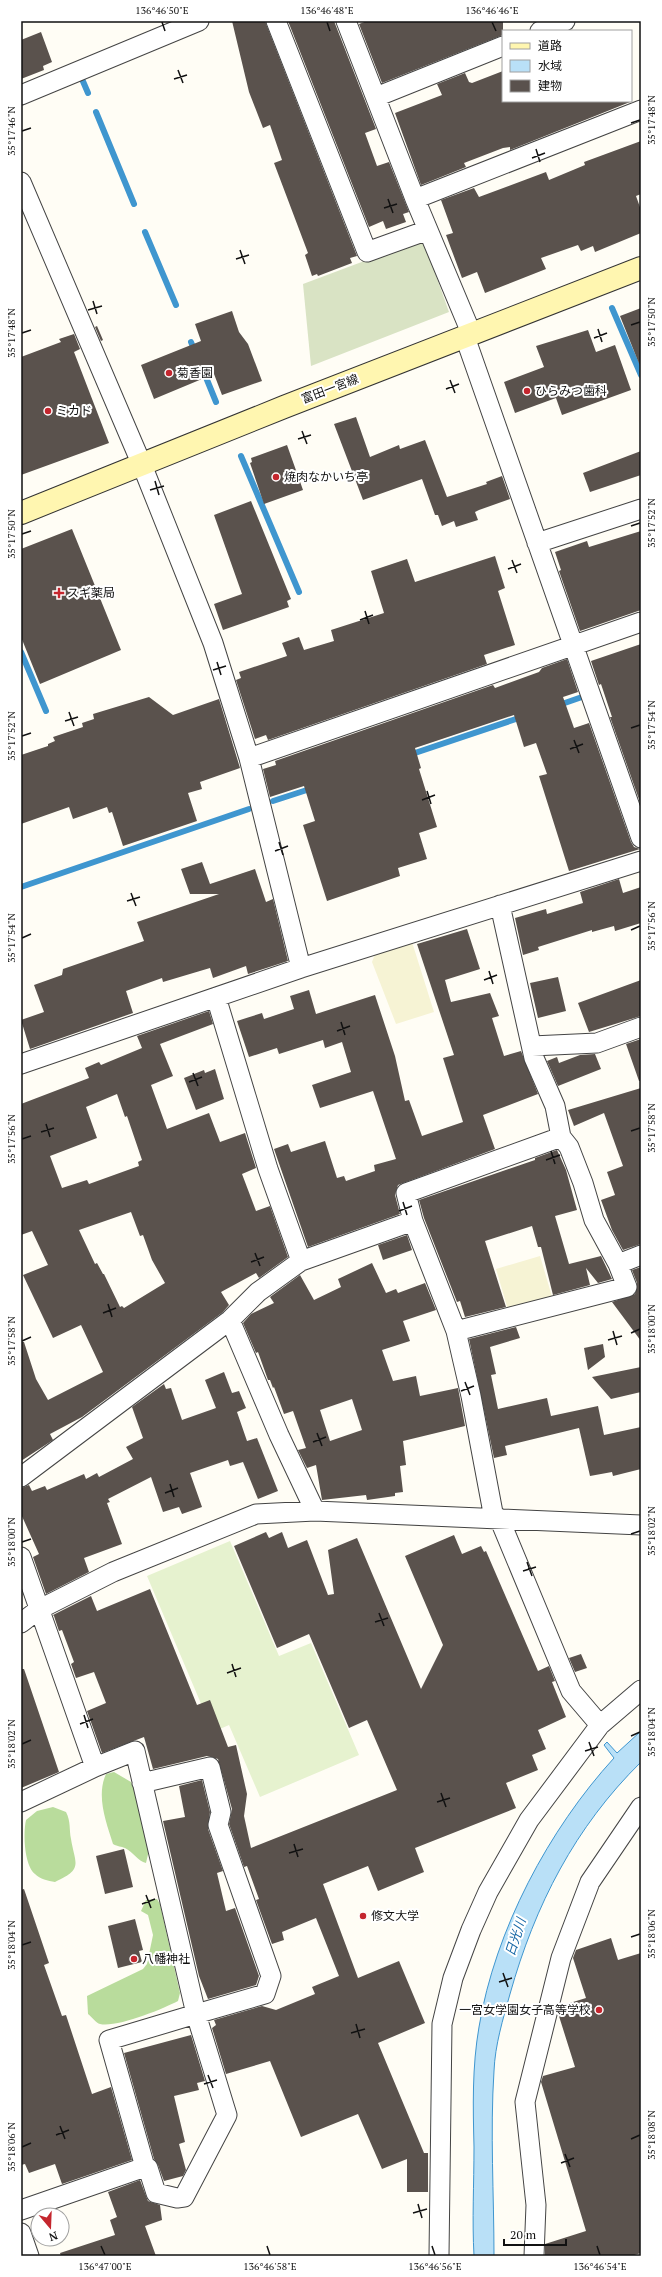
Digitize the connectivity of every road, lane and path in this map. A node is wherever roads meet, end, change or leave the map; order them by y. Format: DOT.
graph roads {
  1 [pos="199,21"];
  2 [pos="276,21"];
  3 [pos="346,21"];
  4 [pos="565,21"];
  5 [pos="542,30"];
  6 [pos="502,46"];
  7 [pos="21,95"];
  8 [pos="376,97"];
  9 [pos="641,110"];
  10 [pos="21,182"];
  11 [pos="415,199"];
  12 [pos="428,230"];
  13 [pos="641,268"];
  14 [pos="468,336"];
  15 [pos="142,465"];
  16 [pos="641,509"];
  17 [pos="21,513"];
  18 [pos="537,543"];
  19 [pos="641,622"];
  20 [pos="572,645"];
  21 [pos="249,758"];
  22 [pos="641,838"];
  23 [pos="641,861"];
  24 [pos="500,905"];
  25 [pos="300,968"];
  26 [pos="216,997"];
  27 [pos="641,1027"];
  28 [pos="532,1046"];
  29 [pos="21,1064"];
  30 [pos="561,1137"];
  31 [pos="413,1221"];
  32 [pos="641,1255"];
  33 [pos="301,1261"];
  34 [pos="618,1264"];
  35 [pos="230,1320"];
  36 [pos="456,1331"];
  37 [pos="21,1477"];
  38 [pos="315,1511"];
  39 [pos="497,1518"];
  40 [pos="641,1525"];
  41 [pos="21,1558"];
  42 [pos="38,1610"];
  43 [pos="21,1623"];
  44 [pos="641,1690"];
  45 [pos="600,1725"];
  46 [pos="95,1767"];
  47 [pos="142,1783"];
  48 [pos="21,1802"];
  49 [pos="641,1807"];
  50 [pos="196,2014"];
  51 [pos="145,2167"];
  52 [pos="21,2210"];
  53 [pos="21,2233"];
  54 [pos="29,2256"];
  55 [pos="440,2256"];
  56 [pos="534,2256"];
  1 -- 7 [label="street"];
  2 -- 12 [label="street"];
  3 -- 8 [label="street"];
  4 -- 5 [label="street"];
  6 -- 8 [label="street"];
  8 -- 11 [label="street"];
  9 -- 11 [label="street"];
  10 -- 15 [label="street"];
  11 -- 12 [label="street"];
  12 -- 14 [label="street"];
  13 -- 14 [label="main road, 富田一宮線"];
  14 -- 15 [label="main road, 富田一宮線"];
  14 -- 18 [label="street"];
  15 -- 17 [label="main road, 富田一宮線"];
  15 -- 21 [label="street"];
  16 -- 18 [label="street"];
  18 -- 20 [label="street"];
  19 -- 20 [label="street"];
  20 -- 21 [label="street"];
  20 -- 22 [label="street"];
  21 -- 25 [label="street"];
  23 -- 24 [label="street"];
  24 -- 25 [label="street"];
  24 -- 28 [label="street"];
  25 -- 26 [label="street"];
  26 -- 29 [label="street"];
  26 -- 33 [label="street"];
  27 -- 28 [label="street"];
  28 -- 30 [label="street"];
  30 -- 31 [label="street"];
  30 -- 34 [label="street"];
  31 -- 33 [label="street"];
  31 -- 36 [label="street"];
  32 -- 34 [label="street"];
  33 -- 35 [label="street"];
  34 -- 36 [label="street"];
  35 -- 37 [label="street"];
  35 -- 38 [label="street"];
  36 -- 39 [label="street"];
  38 -- 39 [label="street"];
  38 -- 42 [label="street"];
  39 -- 40 [label="street"];
  39 -- 45 [label="street"];
  41 -- 42 [label="street"];
  42 -- 43 [label="street"];
  42 -- 46 [label="street"];
  44 -- 45 [label="street"];
  45 -- 55 [label="street"];
  46 -- 47 [label="street"];
  46 -- 48 [label="street"];
  47 -- 50 [label="street"];
  47 -- 50 [label="street"];
  49 -- 56 [label="street"];
  50 -- 51 [label="street"];
  50 -- 51 [label="street"];
  51 -- 52 [label="street"];
  53 -- 54 [label="street"];
}
